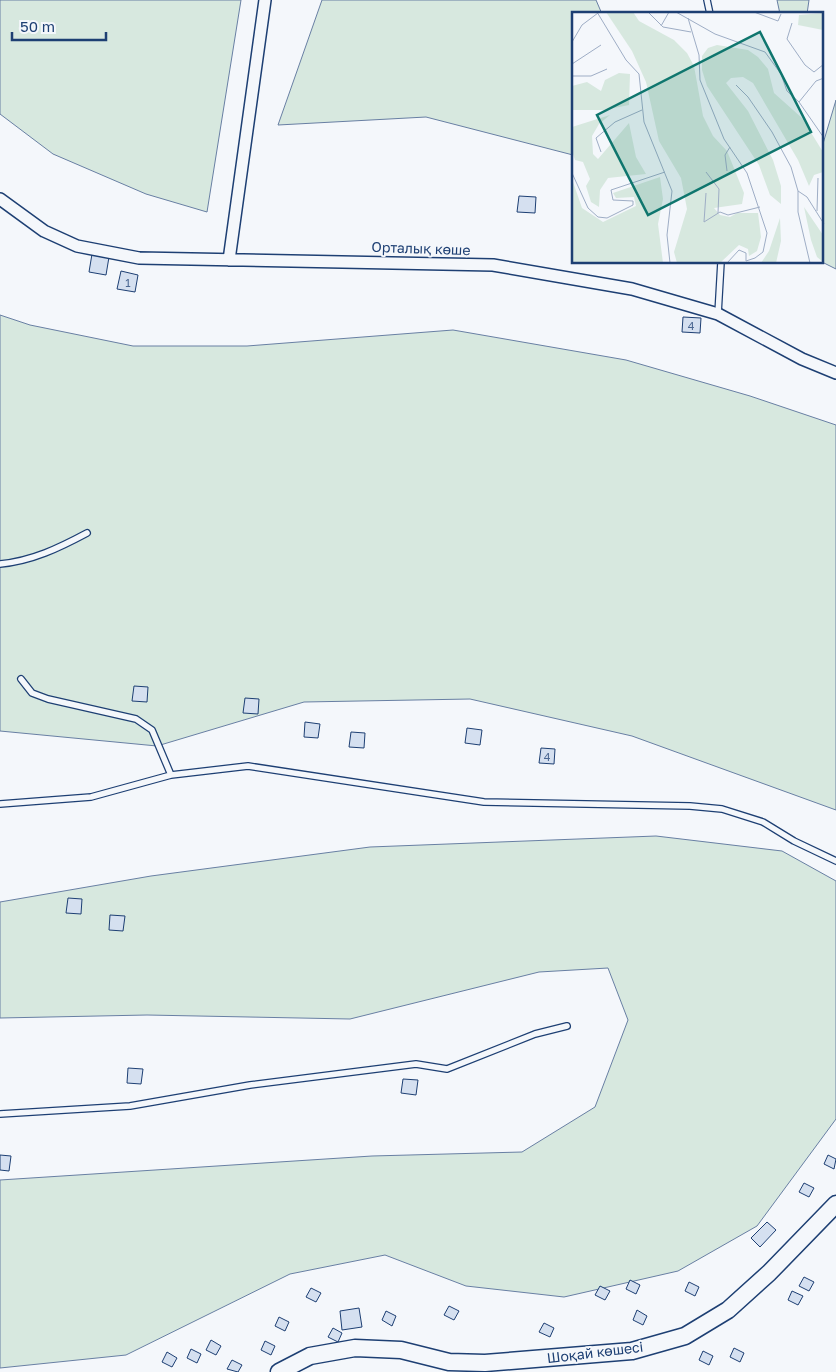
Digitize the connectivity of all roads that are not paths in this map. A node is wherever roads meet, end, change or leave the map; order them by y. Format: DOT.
graph roads {
  1 [pos="266,0"];
  2 [pos="0,199"];
  3 [pos="229,260"];
  4 [pos="721,264"];
  5 [pos="718,314"];
  6 [pos="836,373"];
  7 [pos="87,533"];
  8 [pos="0,564"];
  9 [pos="21,679"];
  10 [pos="171,775"];
  11 [pos="0,804"];
  12 [pos="836,861"];
  13 [pos="567,1026"];
  14 [pos="0,1114"];
  15 [pos="836,1204"];
  16 [pos="279,1372"];
  1 -- 3 [label="street"];
  2 -- 3 [label="street, Орталық көше"];
  3 -- 5 [label="street, Орталық көше"];
  4 -- 5 [label="lane"];
  5 -- 6 [label="street, Орталық көше"];
  7 -- 8 [label="lane"];
  9 -- 10 [label="lane"];
  10 -- 11 [label="lane"];
  10 -- 12 [label="lane"];
  13 -- 14 [label="lane"];
  15 -- 16 [label="street, Шоқай көшесі"];
}
